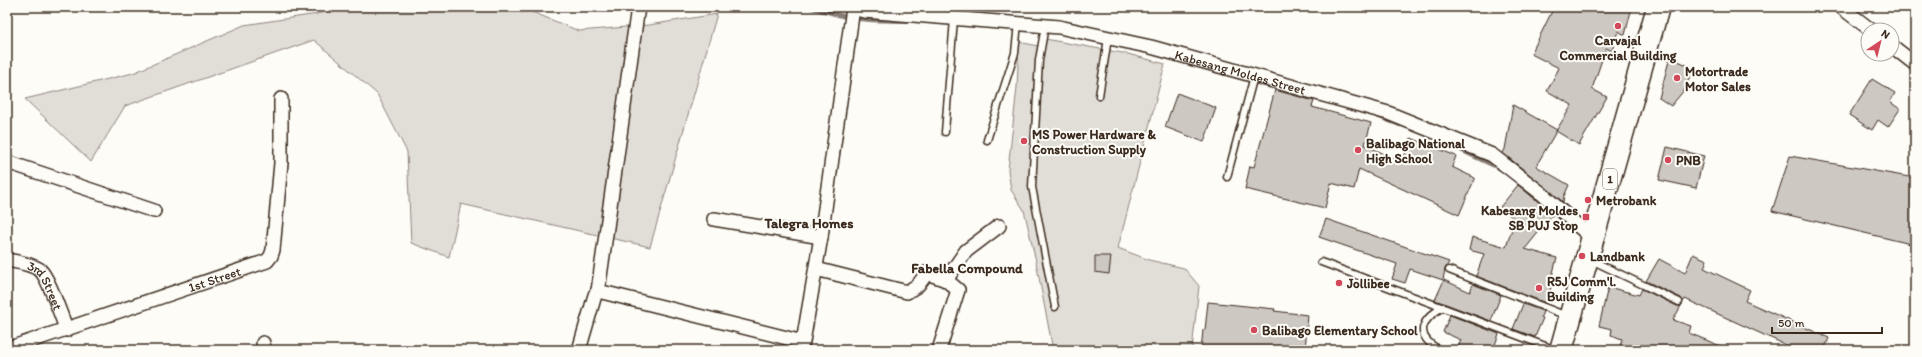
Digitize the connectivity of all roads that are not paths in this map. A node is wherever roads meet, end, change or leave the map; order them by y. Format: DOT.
graph roads {
  1 [pos="638,7"];
  2 [pos="1658,7"];
  3 [pos="1841,7"];
  4 [pos="852,11"];
  5 [pos="954,19"];
  6 [pos="1861,22"];
  7 [pos="1018,23"];
  8 [pos="1045,26"];
  9 [pos="1108,38"];
  10 [pos="1900,52"];
  11 [pos="1915,64"];
  12 [pos="1254,76"];
  13 [pos="1099,96"];
  14 [pos="280,99"];
  15 [pos="945,132"];
  16 [pos="987,140"];
  17 [pos="7,162"];
  18 [pos="1227,177"];
  19 [pos="154,211"];
  20 [pos="714,219"];
  21 [pos="999,226"];
  22 [pos="821,237"];
  23 [pos="1590,249"];
  24 [pos="7,260"];
  25 [pos="1321,262"];
  26 [pos="816,270"];
  27 [pos="1449,270"];
  28 [pos="946,280"];
  29 [pos="598,291"];
  30 [pos="1679,302"];
  31 [pos="1055,307"];
  32 [pos="1443,307"];
  33 [pos="1570,317"];
  34 [pos="67,330"];
  35 [pos="7,349"];
  36 [pos="579,350"];
  37 [pos="939,350"];
  38 [pos="1440,350"];
  39 [pos="1556,350"];
  40 [pos="1561,350"];
  1 -- 29 [label="street"];
  2 -- 23 [label="highway, 1"];
  3 -- 6 [label="street"];
  4 -- 5 [label="street, Kabesang Moldes Street"];
  4 -- 22 [label="street"];
  5 -- 7 [label="street, Kabesang Moldes Street"];
  5 -- 15 [label="lane"];
  7 -- 8 [label="street, Kabesang Moldes Street"];
  7 -- 16 [label="lane"];
  8 -- 9 [label="street, Kabesang Moldes Street"];
  8 -- 31 [label="lane"];
  9 -- 12 [label="street, Kabesang Moldes Street"];
  9 -- 13 [label="lane"];
  10 -- 11 [label="street"];
  12 -- 18 [label="lane"];
  12 -- 23 [label="street, Kabesang Moldes Street"];
  14 -- 34 [label="street, 1st Street"];
  17 -- 19 [label="street"];
  20 -- 22 [label="street"];
  21 -- 28 [label="street"];
  22 -- 26 [label="street"];
  23 -- 30 [label="lane"];
  23 -- 33 [label="highway, 1"];
  24 -- 34 [label="street, 3rd Street"];
  25 -- 32 [label="lane"];
  26 -- 28 [label="street"];
  26 -- 29 [label="street"];
  27 -- 33 [label="lane"];
  28 -- 37 [label="street"];
  29 -- 36 [label="street"];
  32 -- 38 [label="lane"];
  32 -- 39 [label="lane"];
  33 -- 40 [label="highway, 1"];
  34 -- 35 [label="street, 1st Street"];
}
